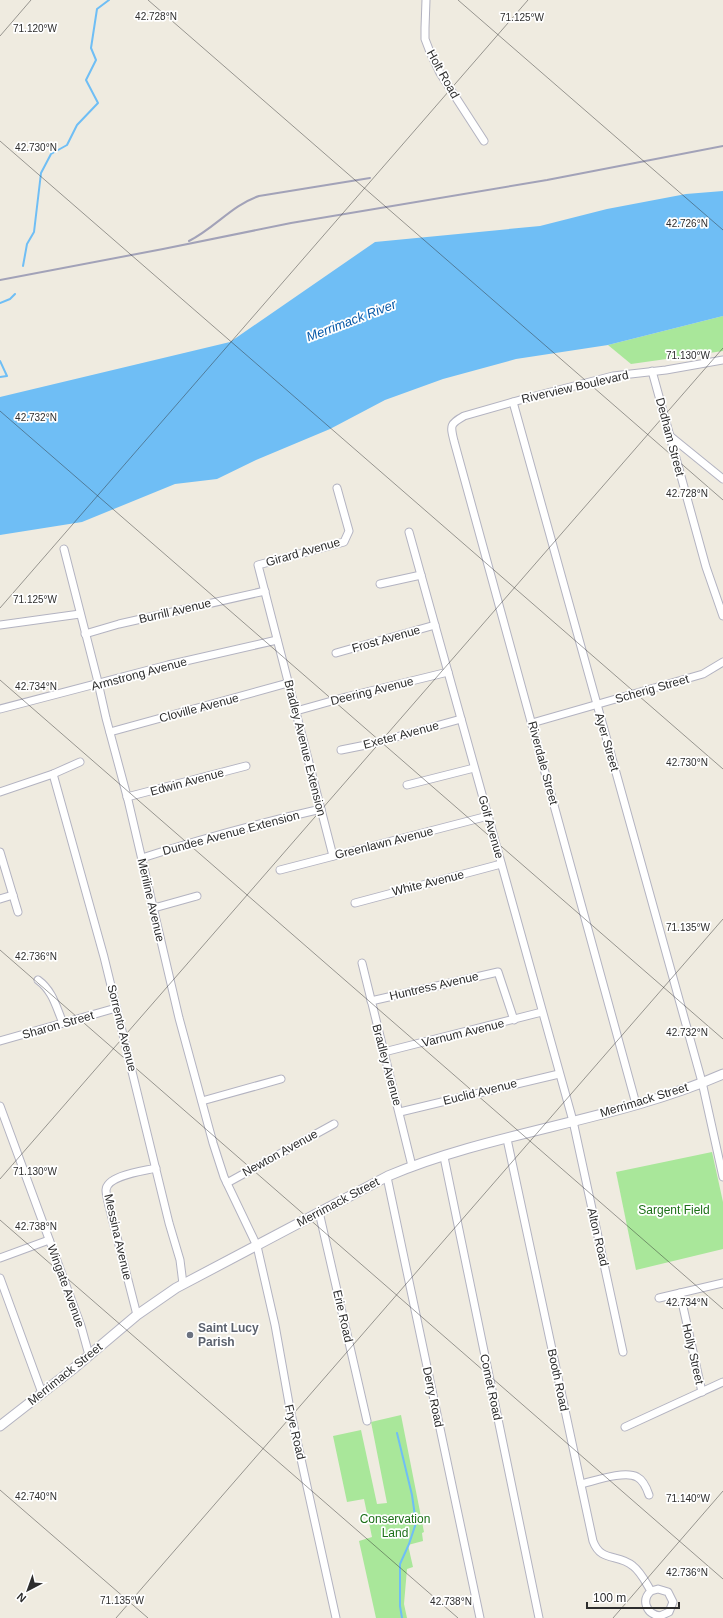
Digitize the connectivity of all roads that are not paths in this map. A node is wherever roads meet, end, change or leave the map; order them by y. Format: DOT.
graph roads {
  1 [pos="426,0"];
  2 [pos="484,141"];
  3 [pos="723,360"];
  4 [pos="652,371"];
  5 [pos="513,402"];
  6 [pos="453,422"];
  7 [pos="670,436"];
  8 [pos="723,480"];
  9 [pos="337,488"];
  10 [pos="409,532"];
  11 [pos="64,549"];
  12 [pos="421,575"];
  13 [pos="380,584"];
  14 [pos="265,591"];
  15 [pos="80,614"];
  16 [pos="723,616"];
  17 [pos="0,625"];
  18 [pos="435,625"];
  19 [pos="85,634"];
  20 [pos="278,640"];
  21 [pos="336,653"];
  22 [pos="723,662"];
  23 [pos="448,672"];
  24 [pos="288,683"];
  25 [pos="98,684"];
  26 [pos="597,704"];
  27 [pos="0,708"];
  28 [pos="296,712"];
  29 [pos="461,719"];
  30 [pos="532,723"];
  31 [pos="110,732"];
  32 [pos="341,750"];
  33 [pos="80,762"];
  34 [pos="246,766"];
  35 [pos="474,768"];
  36 [pos="53,774"];
  37 [pos="407,785"];
  38 [pos="0,792"];
  39 [pos="127,798"];
  40 [pos="321,809"];
  41 [pos="488,816"];
  42 [pos="0,852"];
  43 [pos="333,856"];
  44 [pos="142,858"];
  45 [pos="501,864"];
  46 [pos="280,870"];
  47 [pos="13,895"];
  48 [pos="196,896"];
  49 [pos="0,899"];
  50 [pos="355,903"];
  51 [pos="154,908"];
  52 [pos="18,912"];
  53 [pos="362,963"];
  54 [pos="38,980"];
  55 [pos="371,1001"];
  56 [pos="116,1008"];
  57 [pos="542,1012"];
  58 [pos="514,1020"];
  59 [pos="63,1024"];
  60 [pos="0,1041"];
  61 [pos="384,1052"];
  62 [pos="559,1074"];
  63 [pos="723,1074"];
  64 [pos="281,1079"];
  65 [pos="702,1082"];
  66 [pos="202,1101"];
  67 [pos="636,1104"];
  68 [pos="0,1106"];
  69 [pos="400,1112"];
  70 [pos="573,1121"];
  71 [pos="334,1124"];
  72 [pos="507,1139"];
  73 [pos="444,1157"];
  74 [pos="412,1166"];
  75 [pos="156,1168"];
  76 [pos="387,1177"];
  77 [pos="723,1177"];
  78 [pos="227,1183"];
  79 [pos="319,1212"];
  80 [pos="49,1240"];
  81 [pos="257,1246"];
  82 [pos="0,1258"];
  83 [pos="0,1278"];
  84 [pos="723,1283"];
  85 [pos="183,1284"];
  86 [pos="680,1293"];
  87 [pos="659,1298"];
  88 [pos="137,1315"];
  89 [pos="622,1352"];
  90 [pos="90,1355"];
  91 [pos="723,1382"];
  92 [pos="702,1392"];
  93 [pos="42,1393"];
  94 [pos="367,1421"];
  95 [pos="1,1422"];
  96 [pos="625,1427"];
  97 [pos="580,1484"];
  98 [pos="649,1495"];
  99 [pos="651,1591"];
  100 [pos="336,1618"];
  101 [pos="480,1618"];
  102 [pos="539,1618"];
  1 -- 2 [label="street, Holt Road"];
  3 -- 4 [label="street, Riverview Boulevard"];
  4 -- 5 [label="street, Riverview Boulevard"];
  4 -- 7 [label="street, Dedham Street"];
  5 -- 6 [label="street, Riverview Boulevard"];
  5 -- 26 [label="street, Ayer Street"];
  6 -- 30 [label="street, Riverdale Street"];
  7 -- 8 [label="street"];
  7 -- 16 [label="street, Dedham Street"];
  9 -- 14 [label="street, Girard Avenue"];
  10 -- 12 [label="street, Golf Avenue"];
  11 -- 15 [label="street, Meriline Avenue"];
  12 -- 13 [label="street"];
  12 -- 18 [label="street, Golf Avenue"];
  14 -- 19 [label="street, Burrill Avenue"];
  14 -- 20 [label="street"];
  15 -- 17 [label="street"];
  15 -- 19 [label="street, Meriline Avenue"];
  18 -- 21 [label="street, Frost Avenue"];
  18 -- 23 [label="street, Golf Avenue"];
  19 -- 25 [label="street, Meriline Avenue"];
  20 -- 24 [label="street, Bradley Avenue Extension"];
  20 -- 25 [label="street, Armstrong Avenue"];
  22 -- 26 [label="street, Scherig Street"];
  23 -- 28 [label="street, Deering Avenue"];
  23 -- 29 [label="street, Golf Avenue"];
  24 -- 28 [label="street, Bradley Avenue Extension"];
  24 -- 31 [label="street, Cloville Avenue"];
  25 -- 27 [label="street, Armstrong Avenue"];
  25 -- 31 [label="street, Meriline Avenue"];
  26 -- 30 [label="street, Scherig Street"];
  26 -- 65 [label="street, Ayer Street"];
  28 -- 40 [label="street, Bradley Avenue Extension"];
  29 -- 32 [label="street, Exeter Avenue"];
  29 -- 35 [label="street, Golf Avenue"];
  30 -- 67 [label="street, Riverdale Street"];
  31 -- 39 [label="street, Meriline Avenue"];
  33 -- 36 [label="street"];
  34 -- 39 [label="street, Edwin Avenue"];
  35 -- 37 [label="street"];
  35 -- 41 [label="street, Golf Avenue"];
  36 -- 38 [label="street"];
  36 -- 56 [label="street, Sorrento Avenue"];
  39 -- 44 [label="street, Meriline Avenue"];
  40 -- 43 [label="street, Bradley Avenue Extension"];
  40 -- 44 [label="street, Dundee Avenue Extension"];
  41 -- 43 [label="street, Greenlawn Avenue"];
  41 -- 45 [label="street, Golf Avenue"];
  42 -- 47 [label="street"];
  43 -- 46 [label="street, Greenlawn Avenue"];
  44 -- 51 [label="street, Meriline Avenue"];
  45 -- 50 [label="street, White Avenue"];
  45 -- 57 [label="street, Golf Avenue"];
  47 -- 49 [label="street"];
  47 -- 52 [label="street"];
  48 -- 51 [label="street"];
  51 -- 66 [label="street, Meriline Avenue"];
  53 -- 55 [label="street, Bradley Avenue"];
  54 -- 59 [label="street"];
  55 -- 58 [label="street, Huntress Avenue"];
  55 -- 61 [label="street, Bradley Avenue"];
  56 -- 59 [label="street, Sharon Street"];
  56 -- 75 [label="street, Sorrento Avenue"];
  57 -- 58 [label="street, Varnum Avenue"];
  57 -- 62 [label="street, Golf Avenue"];
  58 -- 61 [label="street, Varnum Avenue"];
  59 -- 60 [label="street, Sharon Street"];
  61 -- 69 [label="street, Bradley Avenue"];
  62 -- 69 [label="street, Euclid Avenue"];
  62 -- 70 [label="street, Golf Avenue"];
  63 -- 65 [label="main road, Merrimack Street"];
  64 -- 66 [label="street"];
  65 -- 67 [label="main road, Merrimack Street"];
  65 -- 77 [label="street, Ayer Street"];
  66 -- 78 [label="street, Meriline Avenue"];
  67 -- 70 [label="main road, Merrimack Street"];
  68 -- 80 [label="street, Wingate Avenue"];
  69 -- 74 [label="street, Bradley Avenue"];
  70 -- 72 [label="main road, Merrimack Street"];
  70 -- 89 [label="street, Alton Road"];
  71 -- 78 [label="street, Newton Avenue"];
  72 -- 73 [label="main road, Merrimack Street"];
  72 -- 97 [label="street, Booth Road"];
  73 -- 74 [label="main road, Merrimack Street"];
  73 -- 102 [label="street, Comet Road"];
  74 -- 76 [label="main road, Merrimack Street"];
  75 -- 85 [label="street, Sorrento Avenue"];
  75 -- 88 [label="street, Messina Avenue"];
  76 -- 79 [label="main road, Merrimack Street"];
  76 -- 101 [label="street, Derry Road"];
  78 -- 81 [label="street, Meriline Avenue"];
  79 -- 81 [label="main road, Merrimack Street"];
  79 -- 94 [label="street, Erie Road"];
  80 -- 82 [label="street"];
  80 -- 90 [label="street, Wingate Avenue"];
  81 -- 85 [label="main road, Merrimack Street"];
  81 -- 100 [label="street, Frye Road"];
  83 -- 93 [label="street"];
  84 -- 86 [label="street"];
  85 -- 88 [label="main road, Merrimack Street"];
  86 -- 87 [label="street"];
  86 -- 92 [label="street, Holly Street"];
  88 -- 90 [label="main road, Merrimack Street"];
  90 -- 93 [label="main road, Merrimack Street"];
  91 -- 92 [label="street"];
  92 -- 96 [label="street"];
  93 -- 95 [label="main road, Merrimack Street"];
  97 -- 98 [label="street"];
  97 -- 99 [label="street, Booth Road"];
}
